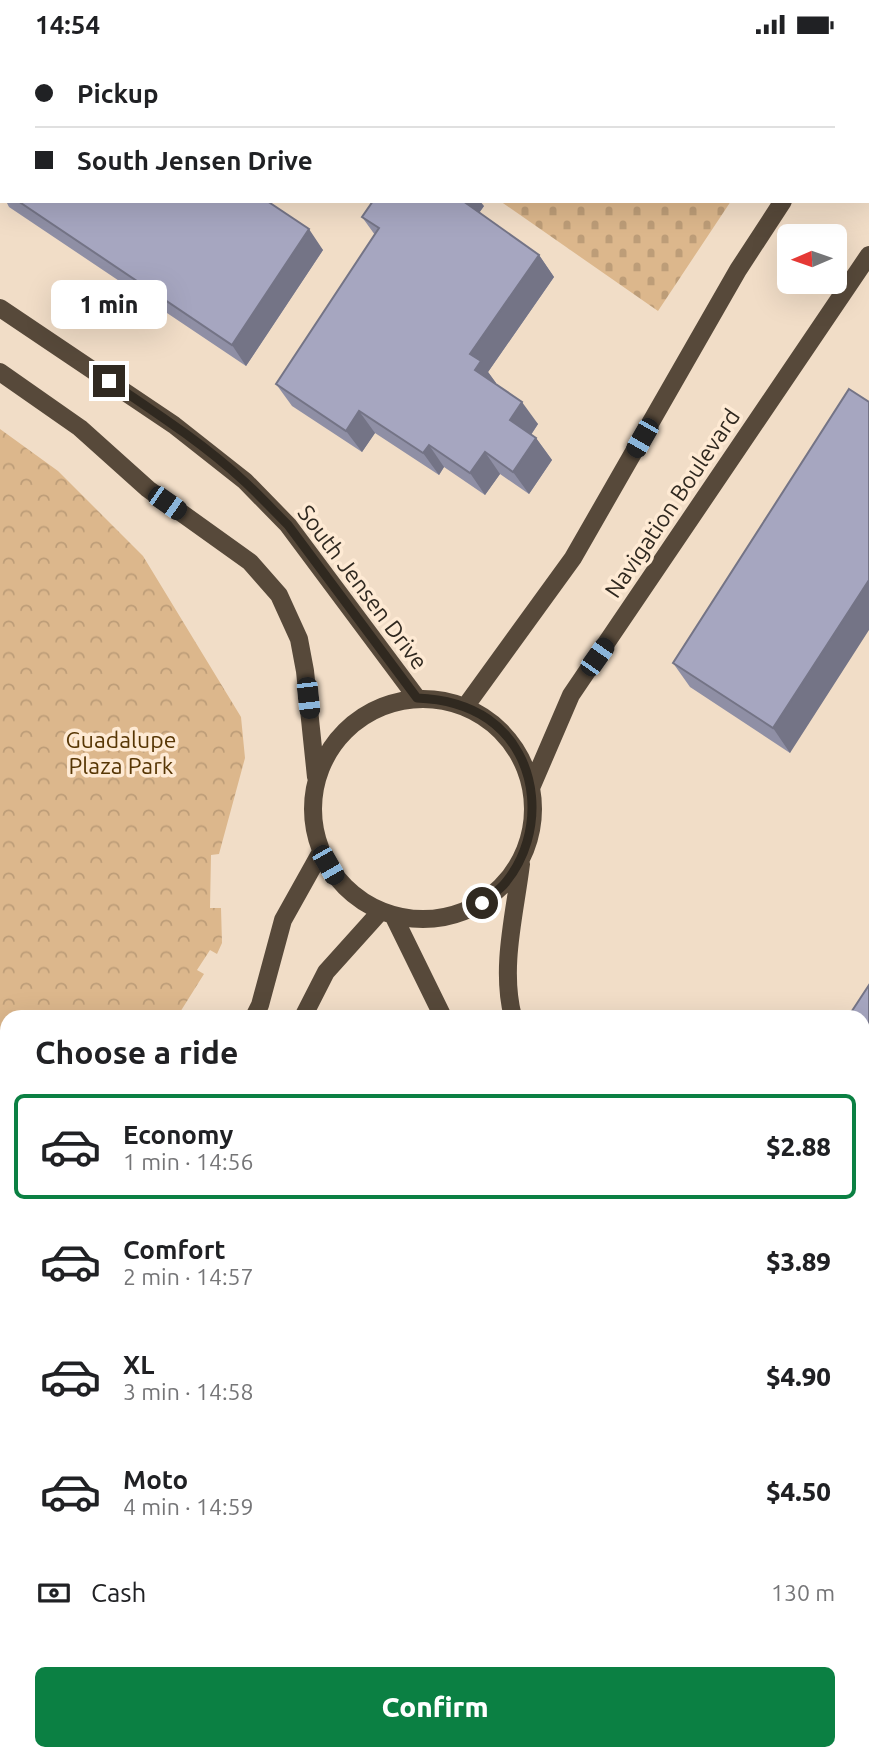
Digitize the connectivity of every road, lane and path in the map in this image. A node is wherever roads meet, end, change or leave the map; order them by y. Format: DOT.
graph roads {
  1 [pos="782,203"];
  2 [pos="869,255"];
  3 [pos="0,308"];
  4 [pos="0,372"];
  5 [pos="417,698"];
  6 [pos="465,707"];
  7 [pos="316,779"];
  8 [pos="531,788"];
  9 [pos="321,852"];
  10 [pos="522,858"];
  11 [pos="387,914"];
  12 [pos="258,1010"];
  13 [pos="307,1010"];
  14 [pos="439,1010"];
  15 [pos="511,1010"];
  1 -- 6 [label="main road"];
  2 -- 8 [label="main road, Navigation Boulevard"];
  3 -- 5 [label="main road, South Jensen Drive"];
  4 -- 7 [label="main road"];
  5 -- 6 [label="main road"];
  5 -- 7 [label="main road"];
  6 -- 8 [label="main road"];
  7 -- 9 [label="main road"];
  8 -- 10 [label="main road"];
  9 -- 11 [label="main road"];
  9 -- 12 [label="main road"];
  10 -- 11 [label="main road"];
  10 -- 15 [label="main road"];
  11 -- 13 [label="main road"];
  11 -- 14 [label="main road"];
}
